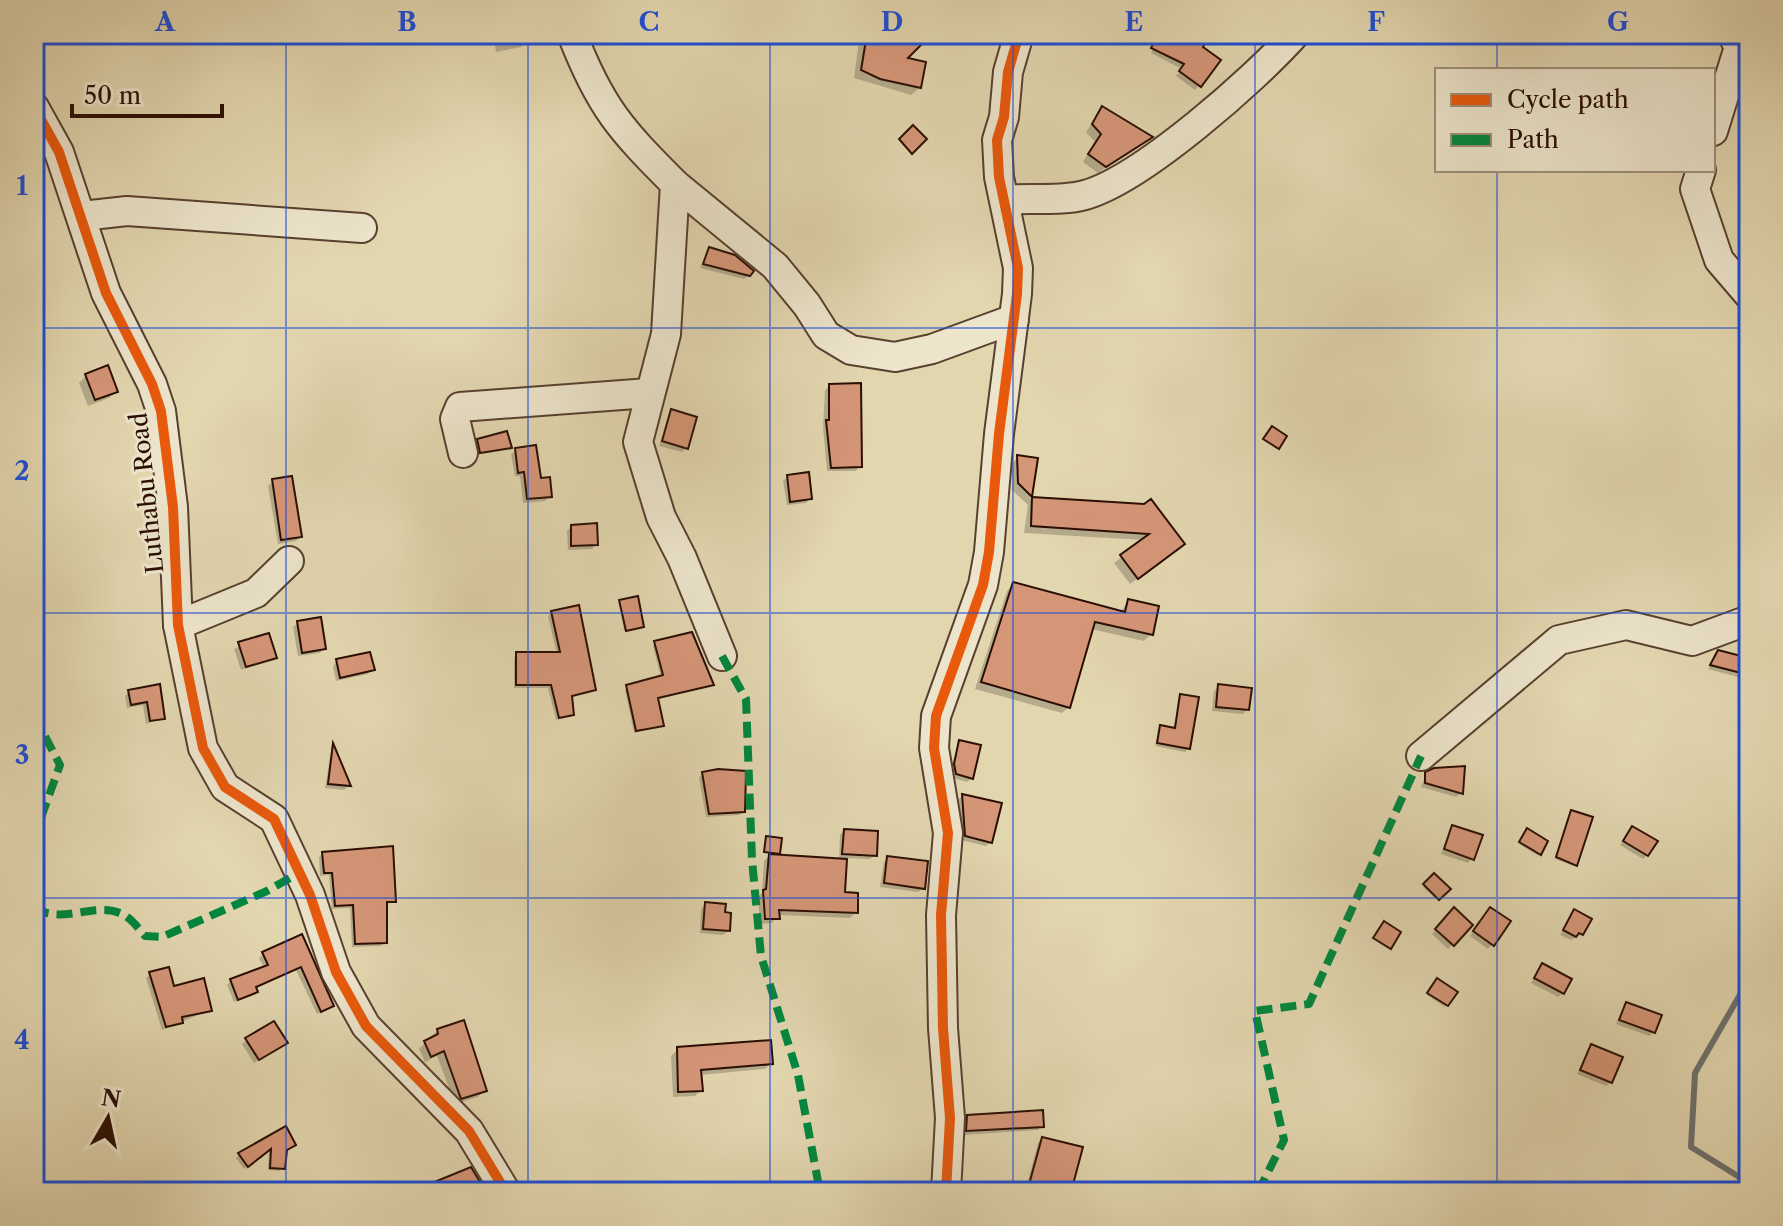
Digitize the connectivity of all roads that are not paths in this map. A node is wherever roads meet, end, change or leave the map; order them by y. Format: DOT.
graph roads {
  1 [pos="572,34"];
  2 [pos="1019,34"];
  3 [pos="1295,34"];
  4 [pos="1732,34"];
  5 [pos="34,107"];
  6 [pos="1715,125"];
  7 [pos="1700,172"];
  8 [pos="675,184"];
  9 [pos="1005,200"];
  10 [pos="82,216"];
  11 [pos="362,228"];
  12 [pos="1749,295"];
  13 [pos="1014,319"];
  14 [pos="649,393"];
  15 [pos="463,453"];
  16 [pos="289,561"];
  17 [pos="1749,620"];
  18 [pos="178,625"];
  19 [pos="722,656"];
  20 [pos="1421,756"];
  21 [pos="506,1192"];
  22 [pos="946,1192"];
  1 -- 8 [label="street"];
  2 -- 9 [label="street"];
  3 -- 9 [label="street"];
  4 -- 6 [label="street"];
  5 -- 10 [label="street, Luthabu Road"];
  7 -- 12 [label="street"];
  8 -- 13 [label="street"];
  8 -- 14 [label="street"];
  9 -- 13 [label="street"];
  10 -- 11 [label="street"];
  10 -- 18 [label="street, Luthabu Road"];
  13 -- 22 [label="street"];
  14 -- 15 [label="street"];
  14 -- 19 [label="street"];
  16 -- 18 [label="street"];
  17 -- 20 [label="street"];
  18 -- 21 [label="street, Luthabu Road"];
}
